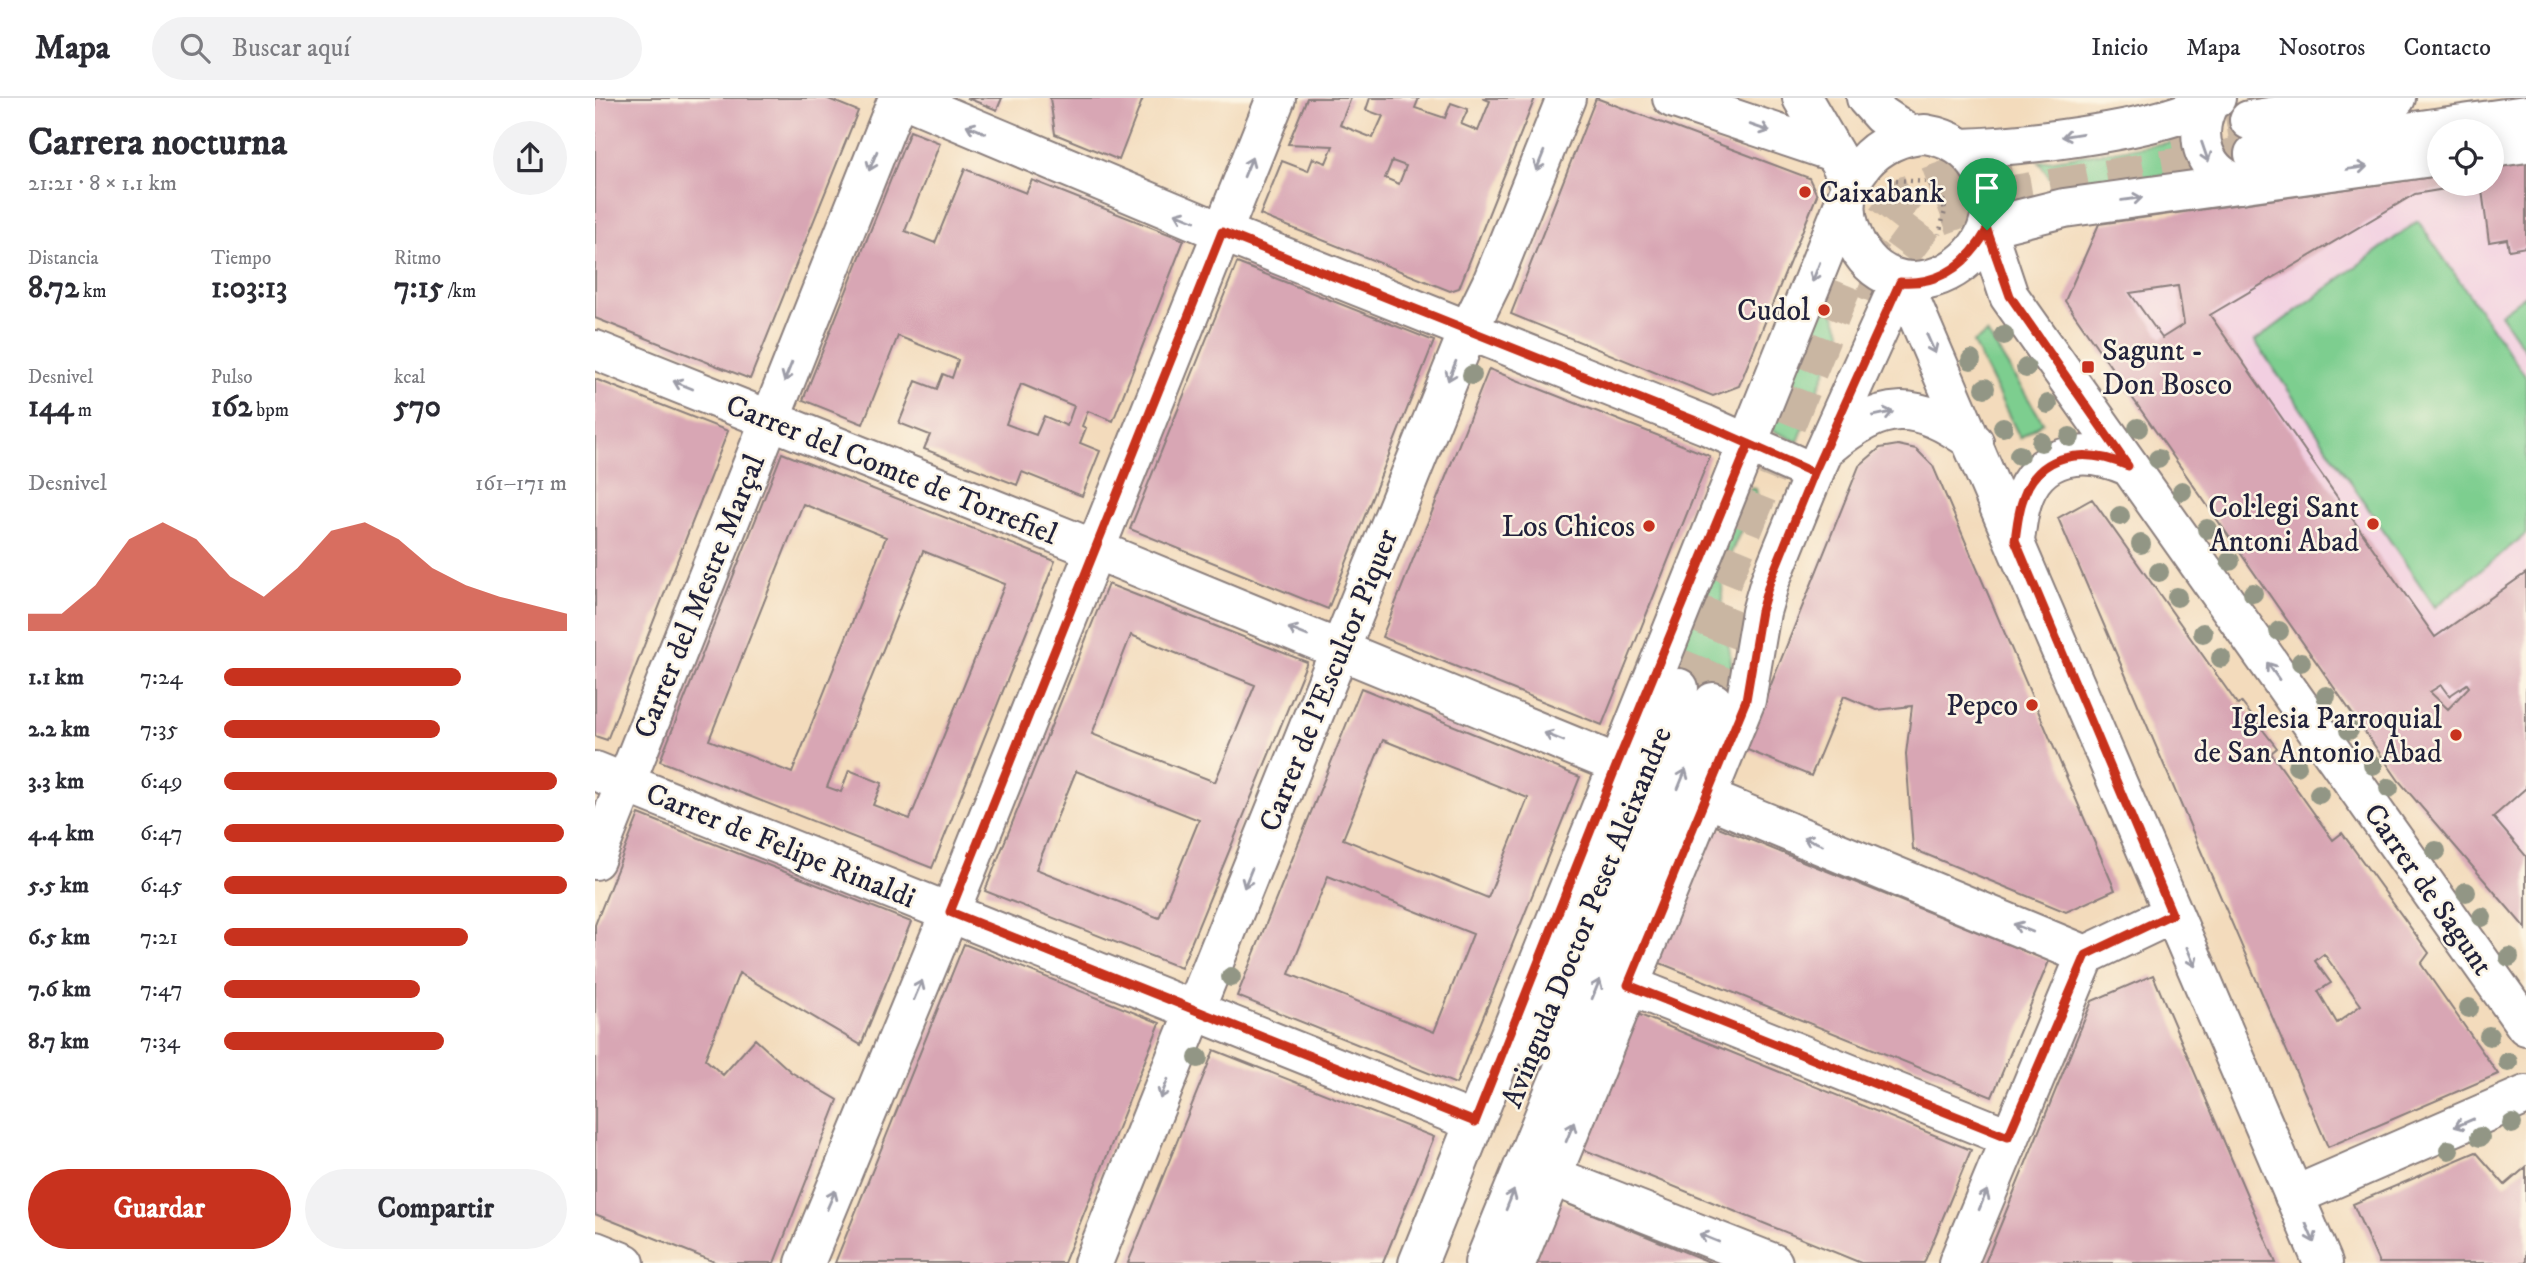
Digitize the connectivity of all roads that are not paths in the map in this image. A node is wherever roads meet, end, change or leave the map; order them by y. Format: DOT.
graph roads {
  1 [pos="901,98"];
  2 [pos="1276,98"];
  3 [pos="1566,98"];
  4 [pos="1672,98"];
  5 [pos="1803,98"];
  6 [pos="1866,98"];
  7 [pos="2396,98"];
  8 [pos="2212,100"];
  9 [pos="2526,115"];
  10 [pos="1911,135"];
  11 [pos="2526,143"];
  12 [pos="2504,146"];
  13 [pos="1962,148"];
  14 [pos="2248,153"];
  15 [pos="2427,156"];
  16 [pos="1846,174"];
  17 [pos="1988,228"];
  18 [pos="1222,232"];
  19 [pos="1902,282"];
  20 [pos="1469,329"];
  21 [pos="595,350"];
  22 [pos="769,420"];
  23 [pos="1974,442"];
  24 [pos="1749,444"];
  25 [pos="1820,461"];
  26 [pos="2128,466"];
  27 [pos="2015,540"];
  28 [pos="1094,549"];
  29 [pos="1341,649"];
  30 [pos="1617,764"];
  31 [pos="610,777"];
  32 [pos="1705,797"];
  33 [pos="595,860"];
  34 [pos="950,912"];
  35 [pos="2172,914"];
  36 [pos="2086,955"];
  37 [pos="1628,985"];
  38 [pos="1195,1010"];
  39 [pos="2526,1026"];
  40 [pos="2526,1095"];
  41 [pos="1475,1122"];
  42 [pos="2008,1137"];
  43 [pos="1552,1176"];
  44 [pos="2294,1196"];
  45 [pos="595,1251"];
  46 [pos="625,1263"];
  47 [pos="805,1263"];
  48 [pos="1093,1263"];
  49 [pos="1418,1263"];
  50 [pos="1445,1263"];
  51 [pos="1484,1263"];
  52 [pos="1516,1263"];
  53 [pos="1773,1263"];
  54 [pos="1958,1263"];
  55 [pos="2323,1263"];
  18 -- 1 [label="street, one-way"];
  1 -- 22 [label="street, Carrer del Mestre Marçal, one-way"];
  18 -- 2 [label="street, one-way"];
  3 -- 20 [label="street, Carrer de l'Escultor Piquer, one-way"];
  4 -- 16 [label="street, one-way"];
  5 -- 16 [label="street"];
  6 -- 10 [label="street"];
  7 -- 14 [label="street"];
  8 -- 13 [label="street, one-way"];
  8 -- 14 [label="street, one-way"];
  9 -- 14 [label="street"];
  10 -- 13 [label="street"];
  10 -- 16 [label="street"];
  11 -- 12 [label="street"];
  13 -- 17 [label="street"];
  14 -- 15 [label="street, one-way"];
  17 -- 14 [label="street, one-way"];
  16 -- 19 [label="street"];
  16 -- 24 [label="street, Avinguda Doctor Peset Aleixandre, one-way"];
  17 -- 19 [label="street"];
  17 -- 26 [label="street, Carrer de Sagunt"];
  18 -- 20 [label="street"];
  18 -- 28 [label="street"];
  19 -- 23 [label="street, one-way"];
  19 -- 25 [label="street"];
  20 -- 24 [label="street"];
  20 -- 29 [label="street, Carrer de l'Escultor Piquer, one-way"];
  22 -- 21 [label="street, Carrer del Comte de Torrefiel, one-way"];
  22 -- 28 [label="street, Carrer del Comte de Torrefiel"];
  22 -- 31 [label="street, Carrer del Mestre Marçal"];
  25 -- 23 [label="street, one-way"];
  23 -- 27 [label="street"];
  24 -- 25 [label="street"];
  24 -- 30 [label="street, Avinguda Doctor Peset Aleixandre"];
  25 -- 32 [label="street"];
  26 -- 27 [label="street"];
  39 -- 26 [label="street, Carrer de Sagunt, one-way"];
  27 -- 35 [label="street"];
  29 -- 28 [label="street, Carrer del Comte de Torrefiel, one-way"];
  28 -- 34 [label="street"];
  30 -- 29 [label="street, Carrer del Comte de Torrefiel, one-way"];
  29 -- 38 [label="street, Carrer de l'Escultor Piquer, one-way"];
  30 -- 41 [label="street, Avinguda Doctor Peset Aleixandre"];
  31 -- 33 [label="street, Carrer del Mestre Marçal"];
  31 -- 34 [label="street, Carrer de Felipe Rinaldi"];
  36 -- 32 [label="street, one-way"];
  32 -- 37 [label="street"];
  34 -- 38 [label="street, Carrer de Felipe Rinaldi"];
  47 -- 34 [label="street, one-way"];
  35 -- 36 [label="street"];
  35 -- 44 [label="street, one-way"];
  36 -- 42 [label="street"];
  37 -- 42 [label="street"];
  43 -- 37 [label="street, one-way"];
  38 -- 41 [label="street, Carrer de Felipe Rinaldi"];
  38 -- 48 [label="street, Carrer de l'Escultor Piquer, one-way"];
  40 -- 44 [label="street, one-way"];
  41 -- 49 [label="street, Avinguda Doctor Peset Aleixandre"];
  54 -- 42 [label="street, one-way"];
  43 -- 52 [label="street"];
  53 -- 43 [label="street, one-way"];
  44 -- 55 [label="street, one-way"];
  45 -- 46 [label="street"];
  51 -- 50 [label="street, Avinguda Doctor Peset Aleixandre, one-way"];
}
